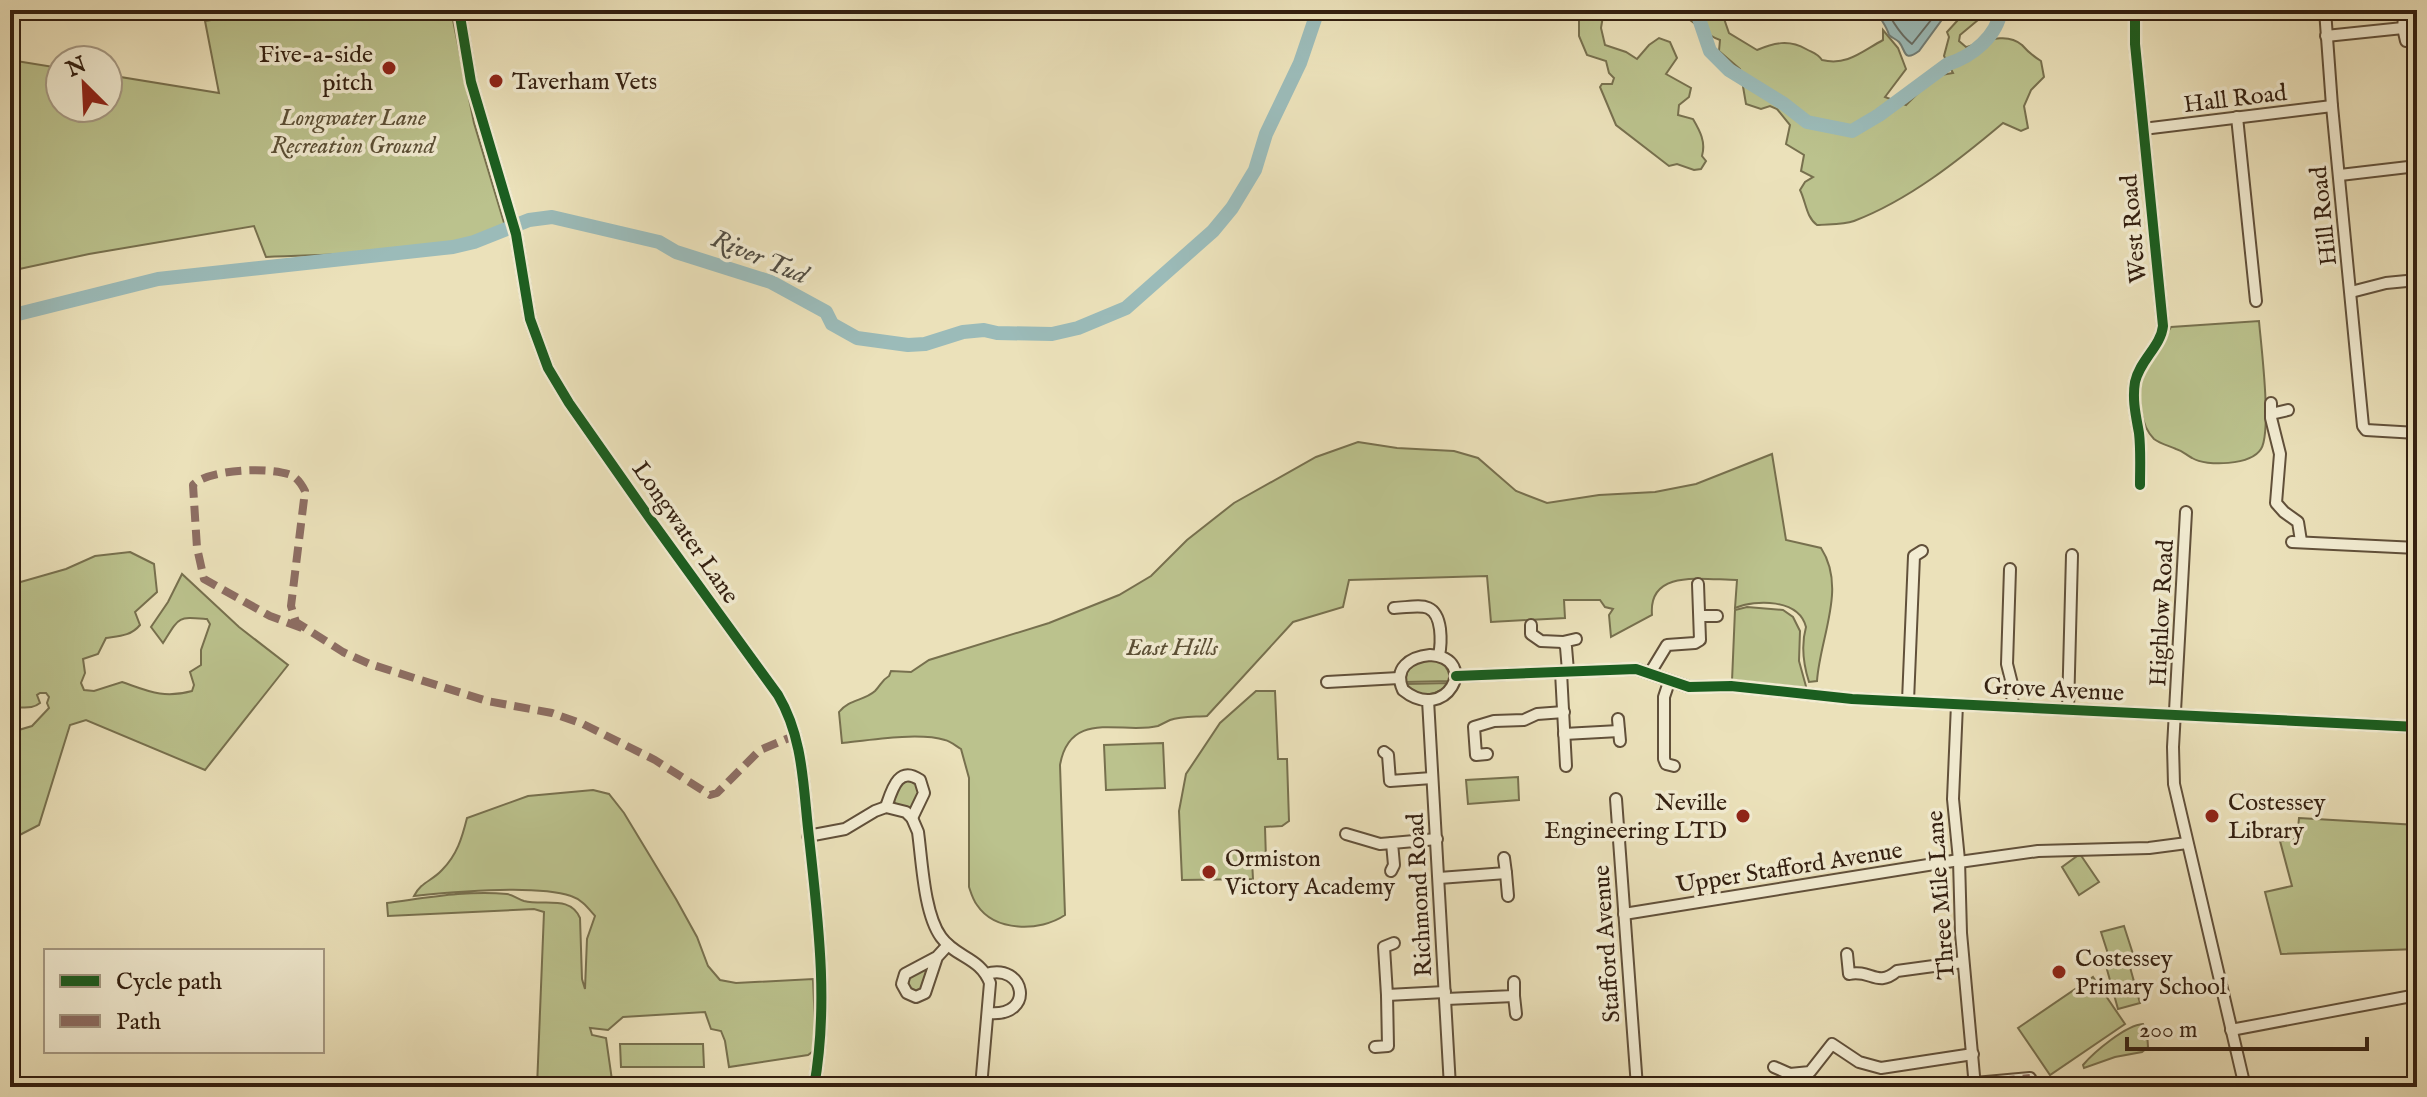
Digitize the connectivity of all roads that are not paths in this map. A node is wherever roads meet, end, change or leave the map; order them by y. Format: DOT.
graph roads {
  1 [pos="71,10"];
  2 [pos="115,10"];
  3 [pos="459,10"];
  4 [pos="2135,10"];
  5 [pos="2325,10"];
  6 [pos="2326,36"];
  7 [pos="2406,41"];
  8 [pos="2332,106"];
  9 [pos="2237,117"];
  10 [pos="2143,129"];
  11 [pos="2417,166"];
  12 [pos="2340,175"];
  13 [pos="2417,280"];
  14 [pos="2351,292"];
  15 [pos="2256,301"];
  16 [pos="2288,410"];
  17 [pos="2417,433"];
  18 [pos="2140,485"];
  19 [pos="2186,512"];
  20 [pos="2417,548"];
  21 [pos="1922,551"];
  22 [pos="2072,555"];
  23 [pos="2010,569"];
  24 [pos="1698,584"];
  25 [pos="1394,608"];
  26 [pos="1701,616"];
  27 [pos="1717,616"];
  28 [pos="1531,625"];
  29 [pos="1576,639"];
  30 [pos="1563,642"];
  31 [pos="1439,655"];
  32 [pos="1564,672"];
  33 [pos="1650,673"];
  34 [pos="1456,676"];
  35 [pos="1399,678"];
  36 [pos="1327,682"];
  37 [pos="1669,682"];
  38 [pos="1428,700"];
  39 [pos="1908,701"];
  40 [pos="1957,704"];
  41 [pos="2012,706"];
  42 [pos="2068,710"];
  43 [pos="1564,712"];
  44 [pos="2176,716"];
  45 [pos="1618,719"];
  46 [pos="2417,727"];
  47 [pos="1564,734"];
  48 [pos="1384,752"];
  49 [pos="1477,755"];
  50 [pos="1566,766"];
  51 [pos="1674,766"];
  52 [pos="1432,778"];
  53 [pos="1616,799"];
  54 [pos="886,807"];
  55 [pos="912,818"];
  56 [pos="1346,834"];
  57 [pos="808,836"];
  58 [pos="1437,839"];
  59 [pos="1392,843"];
  60 [pos="2187,843"];
  61 [pos="1504,858"];
  62 [pos="1959,861"];
  63 [pos="1391,871"];
  64 [pos="1506,873"];
  65 [pos="1439,878"];
  66 [pos="1508,896"];
  67 [pos="1624,914"];
  68 [pos="948,945"];
  69 [pos="1383,945"];
  70 [pos="1847,954"];
  71 [pos="937,957"];
  72 [pos="1963,962"];
  73 [pos="986,974"];
  74 [pos="1514,982"];
  75 [pos="1387,995"];
  76 [pos="1445,995"];
  77 [pos="2417,995"];
  78 [pos="1514,996"];
  79 [pos="989,1013"];
  80 [pos="1516,1014"];
  81 [pos="2231,1030"];
  82 [pos="1375,1047"];
  83 [pos="1973,1054"];
  84 [pos="1774,1067"];
  85 [pos="2030,1078"];
  86 [pos="1975,1085"];
  87 [pos="815,1087"];
  88 [pos="981,1087"];
  89 [pos="1450,1087"];
  90 [pos="1637,1087"];
  91 [pos="2245,1087"];
  1 -- 2 [label="street"];
  3 -- 57 [label="street, Longwater Lane"];
  4 -- 10 [label="street, West Road"];
  5 -- 6 [label="street, Hill Road"];
  6 -- 7 [label="street"];
  6 -- 8 [label="street, Hill Road"];
  8 -- 9 [label="street, Hall Road"];
  8 -- 12 [label="street, Hill Road"];
  9 -- 10 [label="street, Hall Road"];
  9 -- 15 [label="street"];
  10 -- 18 [label="street, West Road"];
  11 -- 12 [label="street"];
  12 -- 14 [label="street, Hill Road"];
  13 -- 14 [label="street"];
  14 -- 17 [label="street, Hill Road"];
  16 -- 20 [label="street"];
  19 -- 44 [label="street, Highlow Road"];
  21 -- 39 [label="street"];
  22 -- 42 [label="street"];
  23 -- 41 [label="street"];
  24 -- 26 [label="street"];
  25 -- 31 [label="street"];
  26 -- 27 [label="street"];
  26 -- 33 [label="street"];
  28 -- 30 [label="street"];
  29 -- 30 [label="street"];
  30 -- 32 [label="street"];
  31 -- 34 [label="street"];
  31 -- 35 [label="street"];
  32 -- 33 [label="street"];
  32 -- 34 [label="street"];
  32 -- 43 [label="street"];
  33 -- 37 [label="street, Grove Avenue"];
  34 -- 38 [label="street"];
  35 -- 36 [label="street"];
  35 -- 38 [label="street"];
  37 -- 39 [label="street, Grove Avenue"];
  37 -- 51 [label="street"];
  38 -- 52 [label="street, Richmond Road"];
  39 -- 40 [label="street, Grove Avenue"];
  40 -- 41 [label="street, Grove Avenue"];
  40 -- 62 [label="street, Three Mile Lane"];
  41 -- 42 [label="street, Grove Avenue"];
  42 -- 44 [label="street, Grove Avenue"];
  43 -- 47 [label="street"];
  43 -- 49 [label="street"];
  44 -- 46 [label="street, Grove Avenue"];
  44 -- 60 [label="street, Highlow Road"];
  45 -- 47 [label="street"];
  47 -- 50 [label="street"];
  48 -- 52 [label="street"];
  52 -- 58 [label="street, Richmond Road"];
  53 -- 67 [label="street, Stafford Avenue"];
  54 -- 55 [label="street"];
  54 -- 55 [label="street"];
  54 -- 57 [label="street"];
  55 -- 68 [label="street"];
  56 -- 59 [label="street"];
  57 -- 87 [label="street, Longwater Lane"];
  58 -- 59 [label="street"];
  58 -- 65 [label="street, Richmond Road"];
  59 -- 63 [label="street"];
  60 -- 62 [label="street, Upper Stafford Avenue"];
  60 -- 81 [label="street, Highlow Road"];
  61 -- 64 [label="street"];
  62 -- 67 [label="street, Upper Stafford Avenue"];
  62 -- 72 [label="street, Three Mile Lane"];
  64 -- 65 [label="street"];
  64 -- 66 [label="street"];
  65 -- 76 [label="street, Richmond Road"];
  67 -- 90 [label="street, Stafford Avenue"];
  68 -- 71 [label="street"];
  68 -- 73 [label="street"];
  69 -- 75 [label="street"];
  70 -- 72 [label="street"];
  72 -- 83 [label="street, Three Mile Lane"];
  73 -- 79 [label="street"];
  73 -- 79 [label="street"];
  74 -- 78 [label="street"];
  75 -- 76 [label="street"];
  75 -- 82 [label="street"];
  76 -- 78 [label="street"];
  76 -- 89 [label="street, Richmond Road"];
  77 -- 81 [label="street"];
  78 -- 80 [label="street"];
  79 -- 88 [label="street"];
  81 -- 91 [label="street, Highlow Road"];
  83 -- 84 [label="street"];
  83 -- 86 [label="street, Three Mile Lane"];
  85 -- 86 [label="street, Three Mile Lane"];
}
